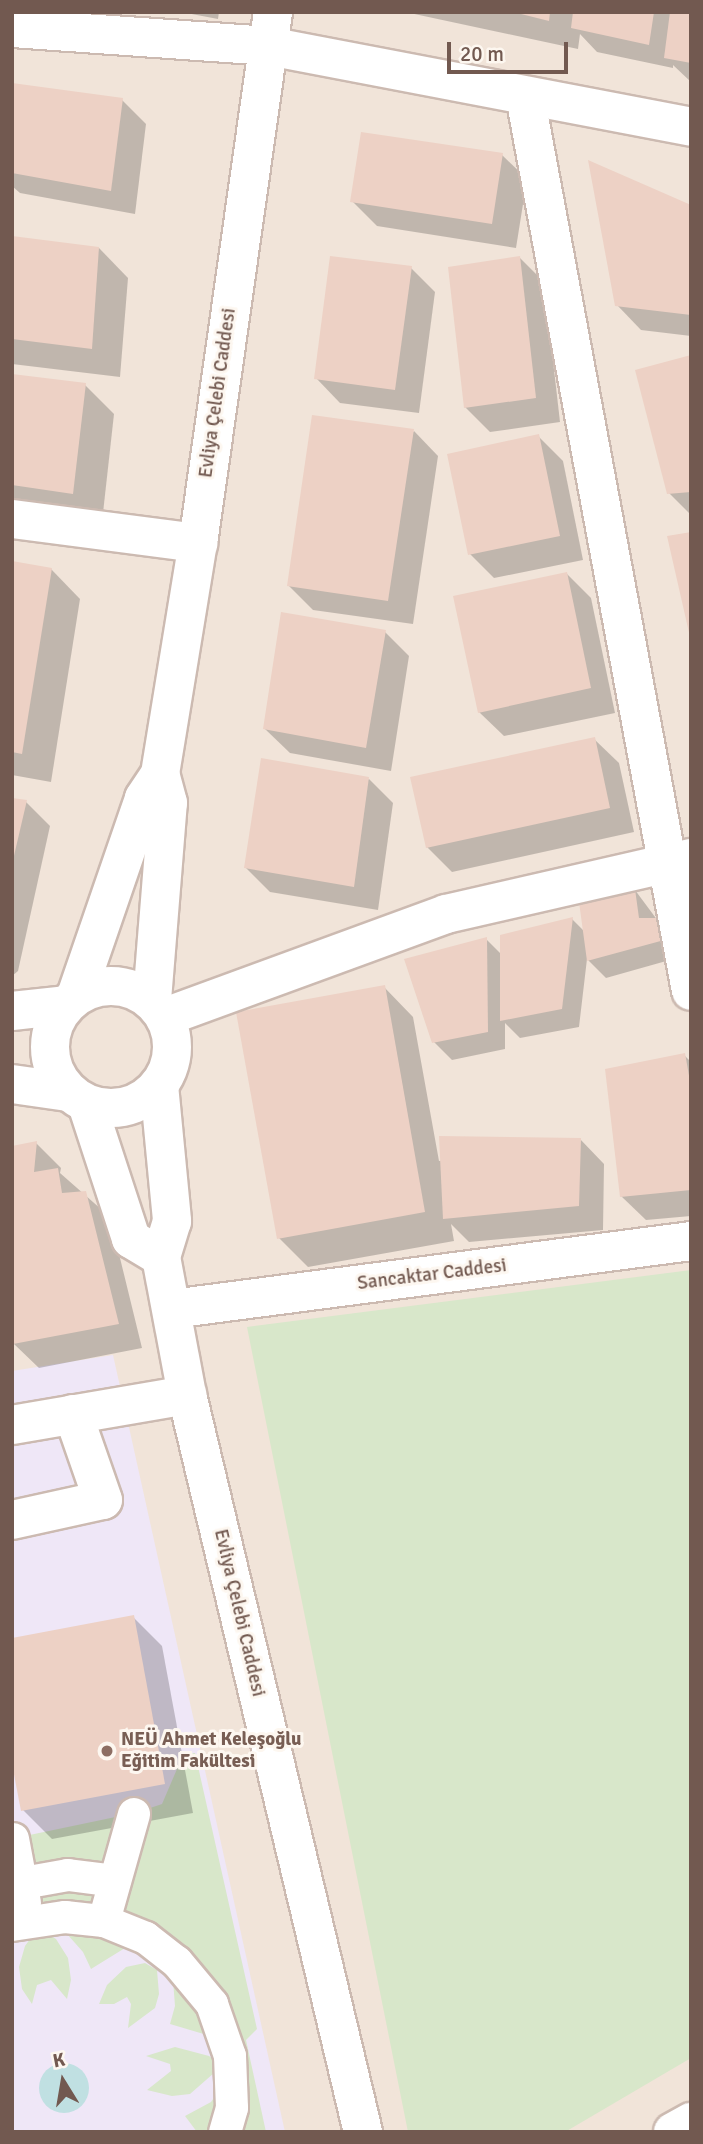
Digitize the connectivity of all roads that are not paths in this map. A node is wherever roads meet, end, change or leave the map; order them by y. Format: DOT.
graph roads {
  1 [pos="12,28"];
  2 [pos="271,29"];
  3 [pos="525,96"];
  4 [pos="691,127"];
  5 [pos="12,519"];
  6 [pos="198,543"];
  7 [pos="160,774"];
  8 [pos="681,860"];
  9 [pos="691,991"];
  10 [pos="71,1001"];
  11 [pos="159,1008"];
  12 [pos="12,1011"];
  13 [pos="12,1084"];
  14 [pos="159,1085"];
  15 [pos="78,1098"];
  16 [pos="691,1241"];
  17 [pos="161,1257"];
  18 [pos="172,1309"];
  19 [pos="187,1395"];
  20 [pos="73,1414"];
  21 [pos="12,1425"];
  22 [pos="12,1520"];
  23 [pos="134,1814"];
  24 [pos="13,1839"];
  25 [pos="115,1881"];
  26 [pos="17,1883"];
  27 [pos="104,1921"];
  28 [pos="20,1922"];
  29 [pos="691,2122"];
  30 [pos="225,2132"];
  31 [pos="363,2132"];
  32 [pos="673,2132"];
  1 -- 2 [label="street"];
  2 -- 3 [label="street"];
  2 -- 6 [label="street, Evliya Çelebi Caddesi"];
  3 -- 4 [label="street"];
  3 -- 8 [label="street"];
  5 -- 6 [label="street"];
  6 -- 7 [label="street, Evliya Çelebi Caddesi"];
  7 -- 10 [label="street, Evliya Çelebi Caddesi"];
  7 -- 11 [label="street, Evliya Çelebi Caddesi"];
  8 -- 9 [label="street"];
  8 -- 11 [label="street"];
  10 -- 11 [label="street"];
  10 -- 12 [label="street"];
  10 -- 15 [label="street"];
  11 -- 14 [label="street"];
  13 -- 15 [label="street"];
  14 -- 15 [label="street"];
  14 -- 17 [label="street, Evliya Çelebi Caddesi"];
  15 -- 17 [label="street"];
  16 -- 18 [label="street, Sancaktar Caddesi"];
  17 -- 18 [label="street, Evliya Çelebi Caddesi"];
  18 -- 19 [label="street, Evliya Çelebi Caddesi"];
  19 -- 20 [label="street"];
  19 -- 31 [label="street, Evliya Çelebi Caddesi"];
  20 -- 21 [label="street"];
  20 -- 22 [label="street"];
  23 -- 25 [label="street"];
  24 -- 26 [label="street"];
  25 -- 26 [label="street"];
  25 -- 27 [label="street"];
  26 -- 28 [label="street"];
  27 -- 28 [label="street"];
  27 -- 30 [label="street"];
  29 -- 32 [label="street"];
}
